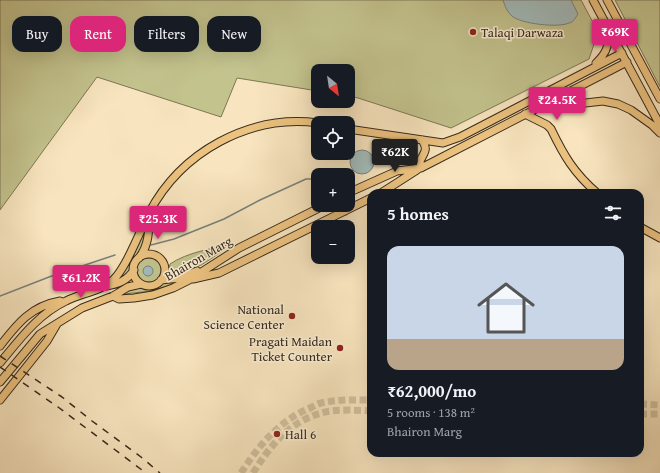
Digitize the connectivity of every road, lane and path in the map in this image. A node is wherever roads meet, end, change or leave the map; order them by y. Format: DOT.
graph roads {
  1 [pos="593,0"];
  2 [pos="607,0"];
  3 [pos="608,28"];
  4 [pos="622,52"];
  5 [pos="627,62"];
  6 [pos="592,68"];
  7 [pos="660,99"];
  8 [pos="534,109"];
  9 [pos="525,114"];
  10 [pos="311,123"];
  11 [pos="660,124"];
  12 [pos="355,130"];
  13 [pos="660,133"];
  14 [pos="422,140"];
  15 [pos="443,143"];
  16 [pos="449,152"];
  17 [pos="420,168"];
  18 [pos="387,189"];
  19 [pos="593,189"];
  20 [pos="355,190"];
  21 [pos="367,200"];
  22 [pos="355,206"];
  23 [pos="311,212"];
  24 [pos="343,212"];
  25 [pos="150,213"];
  26 [pos="644,229"];
  27 [pos="660,238"];
  28 [pos="139,258"];
  29 [pos="213,264"];
  30 [pos="134,270"];
  31 [pos="162,280"];
  32 [pos="189,280"];
  33 [pos="141,284"];
  34 [pos="102,287"];
  35 [pos="110,297"];
  36 [pos="65,301"];
  37 [pos="58,322"];
  38 [pos="0,346"];
  39 [pos="0,363"];
  40 [pos="0,382"];
  41 [pos="0,400"];
  1 -- 3 [label="main road"];
  2 -- 7 [label="main road"];
  3 -- 4 [label="main road"];
  3 -- 6 [label="main road"];
  4 -- 5 [label="main road"];
  4 -- 6 [label="main road"];
  5 -- 8 [label="main road"];
  5 -- 11 [label="main road"];
  6 -- 15 [label="main road"];
  8 -- 9 [label="main road"];
  8 -- 13 [label="main road"];
  9 -- 16 [label="main road"];
  9 -- 19 [label="main road"];
  10 -- 25 [label="main road"];
  12 -- 14 [label="main road"];
  14 -- 15 [label="main road"];
  14 -- 17 [label="main road"];
  15 -- 16 [label="main road"];
  16 -- 17 [label="main road"];
  17 -- 18 [label="main road"];
  17 -- 20 [label="main road"];
  21 -- 22 [label="main road"];
  23 -- 29 [label="main road, Bhairon Marg"];
  24 -- 32 [label="main road"];
  25 -- 28 [label="main road"];
  25 -- 34 [label="main road"];
  26 -- 27 [label="main road"];
  28 -- 30 [label="main road"];
  28 -- 31 [label="main road"];
  29 -- 31 [label="main road"];
  29 -- 32 [label="main road, Bhairon Marg"];
  30 -- 33 [label="main road"];
  30 -- 34 [label="main road"];
  31 -- 33 [label="main road"];
  32 -- 35 [label="main road, Bhairon Marg"];
  33 -- 35 [label="main road"];
  34 -- 35 [label="main road"];
  34 -- 36 [label="main road"];
  35 -- 37 [label="main road, Bhairon Marg"];
  36 -- 38 [label="main road"];
  36 -- 39 [label="main road"];
  37 -- 40 [label="main road"];
  37 -- 41 [label="main road, Bhairon Marg"];
}
